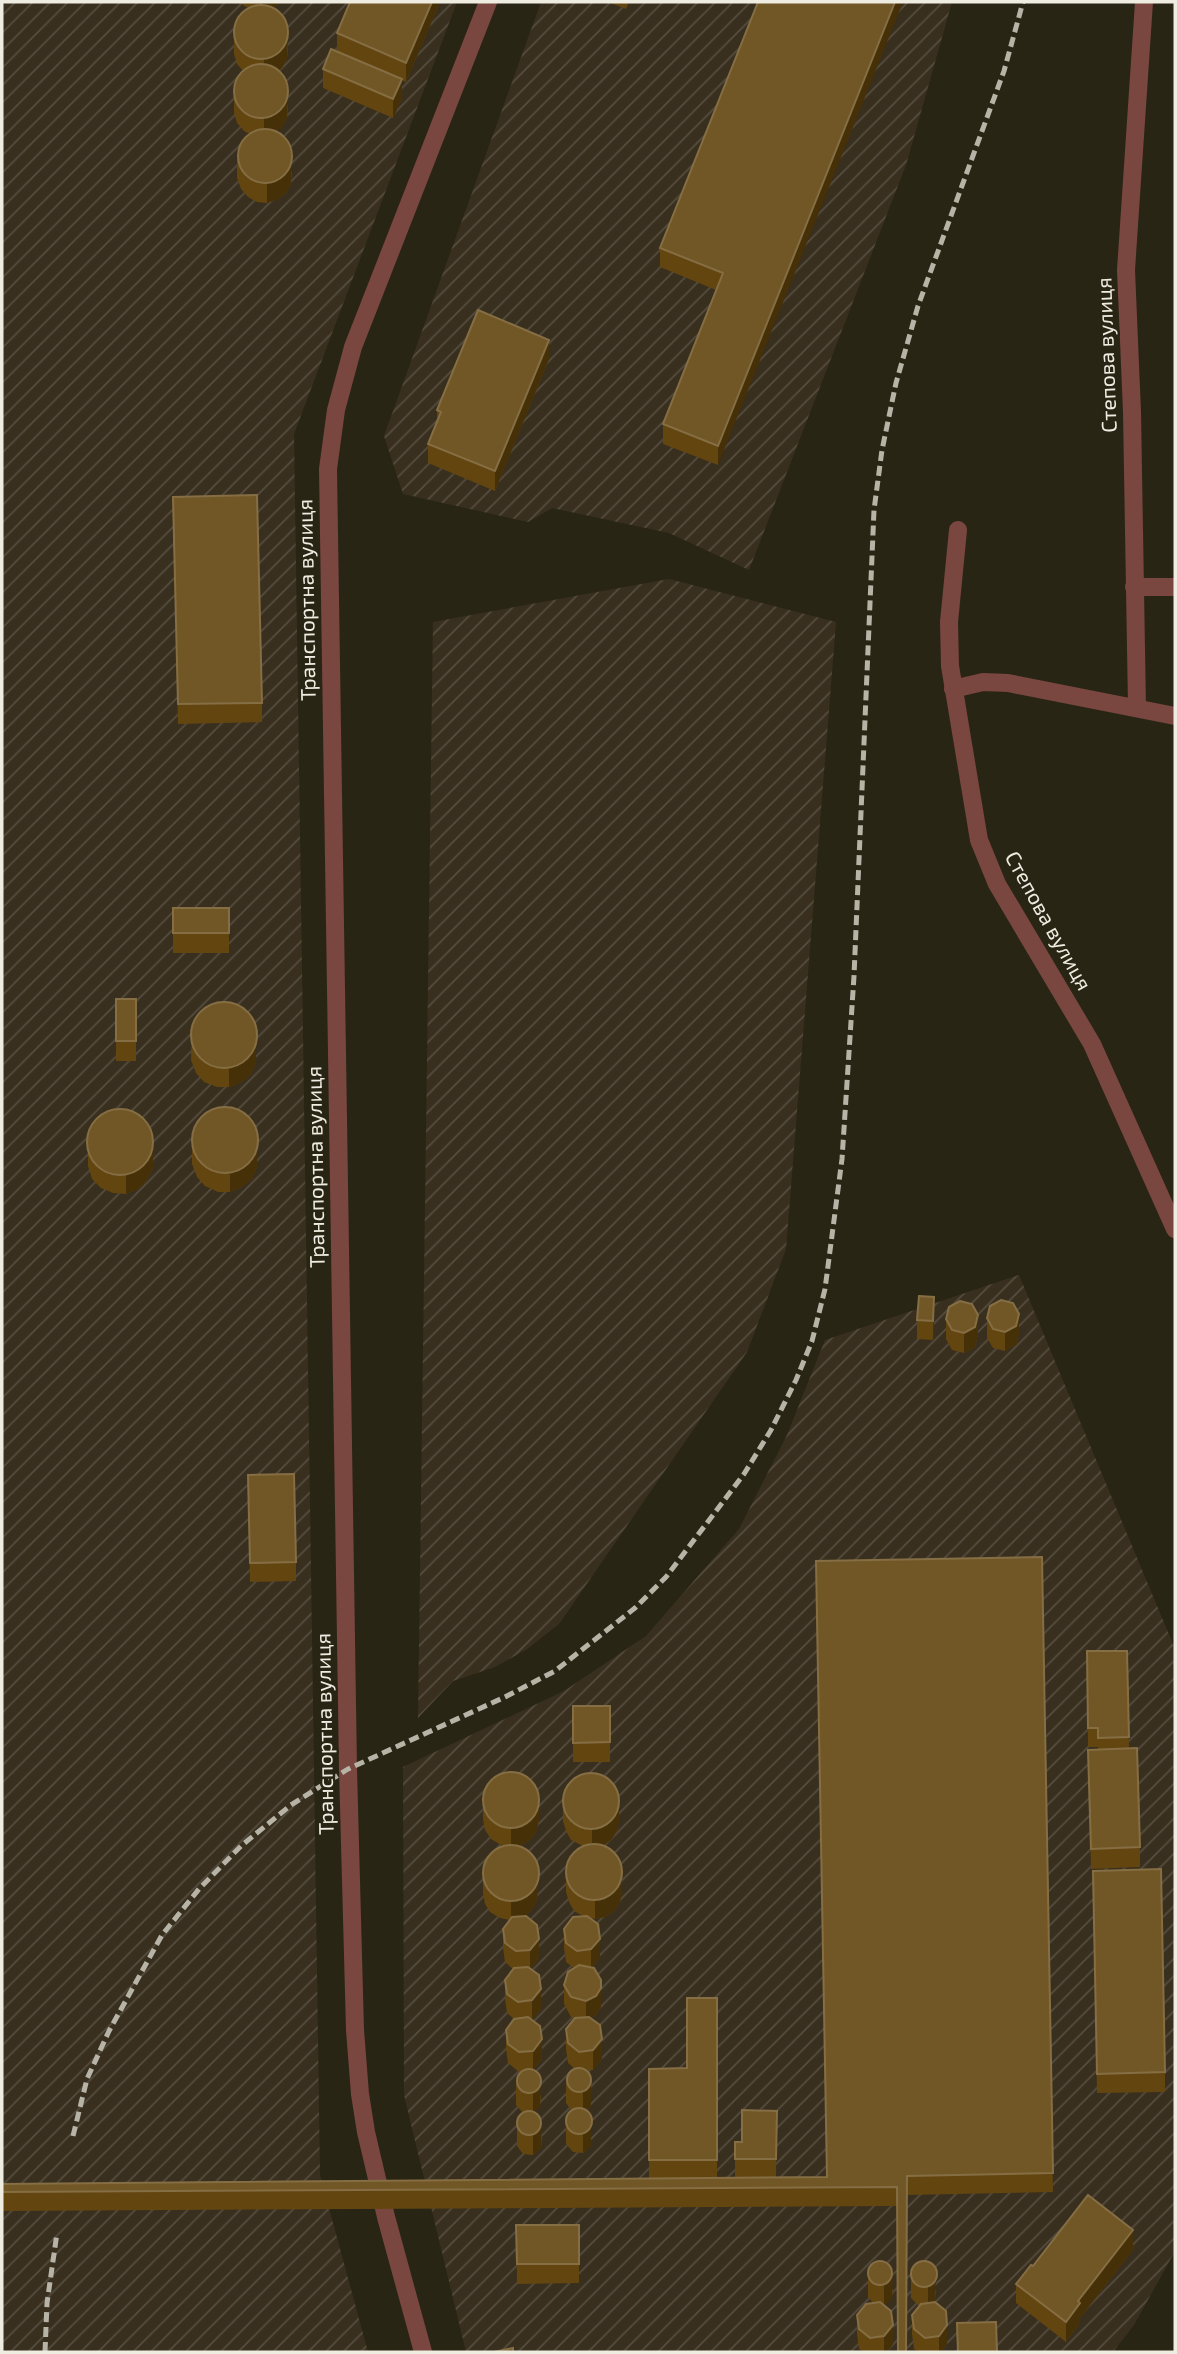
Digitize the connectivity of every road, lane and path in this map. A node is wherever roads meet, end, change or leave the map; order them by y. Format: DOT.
graph roads {
  1 [pos="488,2"];
  2 [pos="1144,2"];
  3 [pos="958,530"];
  4 [pos="1135,587"];
  5 [pos="1175,587"];
  6 [pos="953,689"];
  7 [pos="1137,707"];
  8 [pos="1175,716"];
  9 [pos="1175,1229"];
  10 [pos="423,2352"];
  1 -- 10 [label="street, Транспортна вулиця"];
  2 -- 4 [label="street, Степова вулиця"];
  3 -- 6 [label="street, Степова вулиця"];
  4 -- 5 [label="street"];
  4 -- 7 [label="street, Степова вулиця"];
  6 -- 7 [label="street"];
  6 -- 9 [label="street, Степова вулиця"];
  7 -- 8 [label="street"];
}
